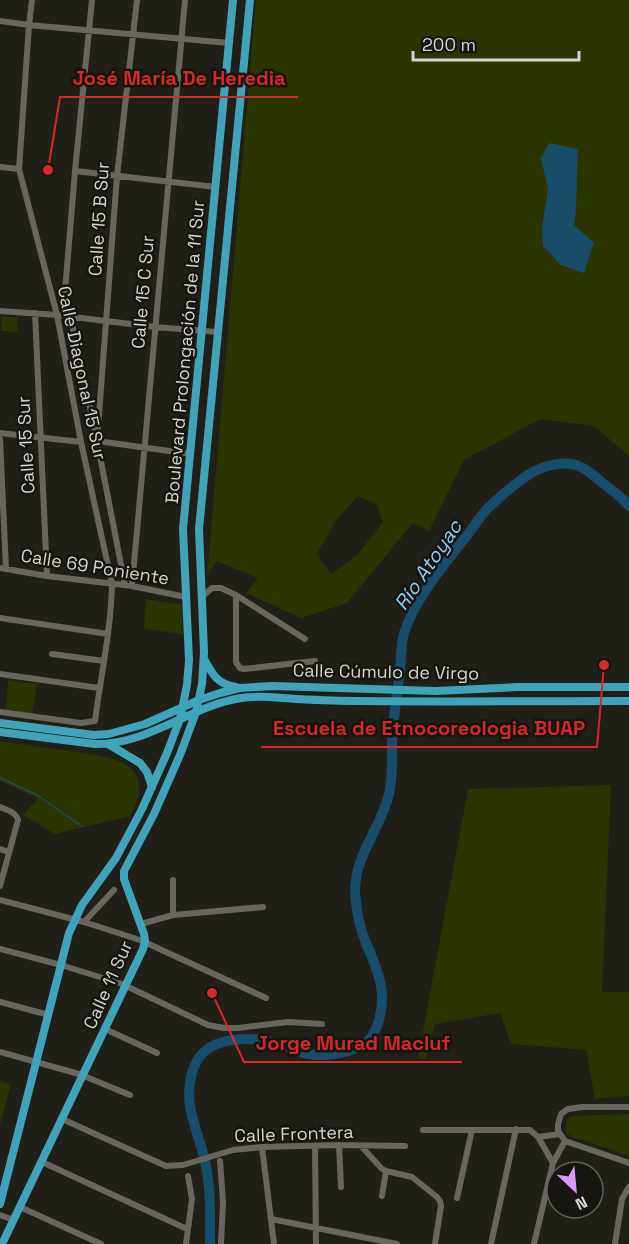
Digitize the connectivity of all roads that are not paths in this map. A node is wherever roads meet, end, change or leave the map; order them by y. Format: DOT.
graph roads {
  1 [pos="32,0"];
  2 [pos="92,0"];
  3 [pos="137,0"];
  4 [pos="185,0"];
  5 [pos="233,0"];
  6 [pos="250,0"];
  7 [pos="0,21"];
  8 [pos="29,25"];
  9 [pos="89,30"];
  10 [pos="134,34"];
  11 [pos="181,38"];
  12 [pos="229,44"];
  13 [pos="0,167"];
  14 [pos="19,169"];
  15 [pos="75,171"];
  16 [pos="117,176"];
  17 [pos="168,182"];
  18 [pos="216,187"];
  19 [pos="0,311"];
  20 [pos="35,313"];
  21 [pos="57,315"];
  22 [pos="70,316"];
  23 [pos="107,321"];
  24 [pos="155,327"];
  25 [pos="202,332"];
  26 [pos="218,332"];
  27 [pos="0,433"];
  28 [pos="41,436"];
  29 [pos="0,440"];
  30 [pos="97,441"];
  31 [pos="81,442"];
  32 [pos="144,448"];
  33 [pos="190,453"];
  34 [pos="3,568"];
  35 [pos="47,576"];
  36 [pos="112,584"];
  37 [pos="128,586"];
  38 [pos="236,595"];
  39 [pos="186,597"];
  40 [pos="202,597"];
  41 [pos="0,618"];
  42 [pos="108,634"];
  43 [pos="305,639"];
  44 [pos="52,654"];
  45 [pos="204,659"];
  46 [pos="104,661"];
  47 [pos="315,661"];
  48 [pos="0,674"];
  49 [pos="614,687"];
  50 [pos="629,687"];
  51 [pos="99,688"];
  52 [pos="240,688"];
  53 [pos="199,700"];
  54 [pos="591,701"];
  55 [pos="629,701"];
  56 [pos="183,707"];
  57 [pos="0,712"];
  58 [pos="196,712"];
  59 [pos="180,719"];
  60 [pos="0,723"];
  61 [pos="0,732"];
  62 [pos="108,744"];
  63 [pos="167,753"];
  64 [pos="180,755"];
  65 [pos="152,787"];
  66 [pos="0,807"];
  67 [pos="0,849"];
  68 [pos="9,852"];
  69 [pos="173,880"];
  70 [pos="0,886"];
  71 [pos="114,890"];
  72 [pos="0,900"];
  73 [pos="263,907"];
  74 [pos="173,915"];
  75 [pos="75,919"];
  76 [pos="84,922"];
  77 [pos="141,924"];
  78 [pos="142,940"];
  79 [pos="0,949"];
  80 [pos="61,965"];
  81 [pos="125,986"];
  82 [pos="266,998"];
  83 [pos="0,1002"];
  84 [pos="49,1015"];
  85 [pos="322,1023"];
  86 [pos="105,1029"];
  87 [pos="0,1052"];
  88 [pos="157,1053"];
  89 [pos="37,1063"];
  90 [pos="83,1075"];
  91 [pos="130,1095"];
  92 [pos="629,1107"];
  93 [pos="62,1119"];
  94 [pos="423,1130"];
  95 [pos="472,1130"];
  96 [pos="516,1130"];
  97 [pos="560,1134"];
  98 [pos="538,1137"];
  99 [pos="565,1141"];
  100 [pos="339,1145"];
  101 [pos="315,1146"];
  102 [pos="361,1146"];
  103 [pos="405,1146"];
  104 [pos="262,1148"];
  105 [pos="551,1160"];
  106 [pos="555,1160"];
  107 [pos="42,1161"];
  108 [pos="220,1161"];
  109 [pos="629,1163"];
  110 [pos="386,1171"];
  111 [pos="188,1176"];
  112 [pos="341,1187"];
  113 [pos="629,1187"];
  114 [pos="382,1196"];
  115 [pos="545,1197"];
  116 [pos="457,1198"];
  117 [pos="0,1204"];
  118 [pos="20,1207"];
  119 [pos="0,1215"];
  120 [pos="271,1219"];
  121 [pos="14,1220"];
  122 [pos="316,1228"];
  123 [pos="187,1229"];
  124 [pos="3,1244"];
  125 [pos="101,1244"];
  126 [pos="186,1244"];
  127 [pos="221,1244"];
  128 [pos="274,1244"];
  129 [pos="316,1244"];
  130 [pos="397,1244"];
  131 [pos="435,1244"];
  132 [pos="491,1244"];
  133 [pos="534,1244"];
  134 [pos="615,1244"];
  1 -- 8 [label="street"];
  2 -- 9 [label="street, Calle Diagonal 15 Sur"];
  3 -- 10 [label="street, Calle 15 B Sur"];
  4 -- 11 [label="street, Calle 15 C Sur"];
  5 -- 12 [label="main road, Boulevard Prolongación de la 11 Sur"];
  6 -- 26 [label="main road, Boulevard Prolongación de la 11 Sur"];
  7 -- 8 [label="street"];
  8 -- 9 [label="street"];
  8 -- 14 [label="street"];
  9 -- 10 [label="street"];
  9 -- 15 [label="street, Calle Diagonal 15 Sur"];
  10 -- 11 [label="street"];
  10 -- 16 [label="street, Calle 15 B Sur"];
  11 -- 12 [label="street"];
  11 -- 17 [label="street, Calle 15 C Sur"];
  12 -- 18 [label="main road, Boulevard Prolongación de la 11 Sur"];
  13 -- 14 [label="street"];
  14 -- 21 [label="street, Calle Diagonal 15 Sur"];
  15 -- 16 [label="street"];
  15 -- 22 [label="street, Calle Diagonal 15 Sur"];
  16 -- 17 [label="street"];
  16 -- 23 [label="street, Calle 15 B Sur"];
  17 -- 18 [label="street"];
  17 -- 24 [label="street, Calle 15 C Sur"];
  18 -- 25 [label="main road, Boulevard Prolongación de la 11 Sur"];
  19 -- 20 [label="street"];
  20 -- 21 [label="street"];
  20 -- 28 [label="street, Calle 15 Sur"];
  21 -- 22 [label="street"];
  21 -- 31 [label="street, Calle Diagonal 15 Sur"];
  22 -- 23 [label="street"];
  22 -- 30 [label="street, Calle Diagonal 15 Sur"];
  23 -- 24 [label="street"];
  23 -- 30 [label="street, Calle 15 B Sur"];
  24 -- 25 [label="street"];
  24 -- 32 [label="street, Calle 15 C Sur"];
  25 -- 26 [label="street"];
  25 -- 33 [label="main road, Boulevard Prolongación de la 11 Sur"];
  26 -- 40 [label="main road, Boulevard Prolongación de la 11 Sur"];
  27 -- 28 [label="street"];
  28 -- 31 [label="street"];
  28 -- 35 [label="street, Calle 15 Sur"];
  29 -- 34 [label="street"];
  30 -- 32 [label="street"];
  30 -- 37 [label="street, Calle Diagonal 15 Sur"];
  31 -- 36 [label="street, Calle Diagonal 15 Sur"];
  32 -- 33 [label="street"];
  32 -- 37 [label="street, Calle 15 C Sur"];
  33 -- 39 [label="main road, Boulevard Prolongación de la 11 Sur"];
  34 -- 35 [label="street, Calle 69 Poniente"];
  35 -- 36 [label="street, Calle 69 Poniente"];
  36 -- 37 [label="street, Calle 69 Poniente"];
  36 -- 42 [label="street, Calle Diagonal 15 Sur"];
  37 -- 39 [label="street, Calle 69 Poniente"];
  38 -- 40 [label="street"];
  38 -- 43 [label="street"];
  38 -- 47 [label="street"];
  39 -- 56 [label="main road, Boulevard Prolongación de la 11 Sur"];
  40 -- 45 [label="main road, Boulevard Prolongación de la 11 Sur"];
  41 -- 42 [label="street"];
  42 -- 46 [label="street, Calle Diagonal 15 Sur"];
  44 -- 46 [label="street"];
  45 -- 52 [label="main road"];
  45 -- 53 [label="main road, Boulevard Prolongación de la 11 Sur"];
  46 -- 51 [label="street, Calle Diagonal 15 Sur"];
  48 -- 51 [label="street"];
  49 -- 50 [label="main road, Calle Cúmulo de Virgo"];
  49 -- 52 [label="main road, Calle Cúmulo de Virgo"];
  49 -- 54 [label="main road"];
  51 -- 57 [label="street, Calle Diagonal 15 Sur"];
  52 -- 53 [label="main road, Calle Cúmulo de Virgo"];
  53 -- 56 [label="main road, Calle Cúmulo de Virgo"];
  53 -- 58 [label="main road, Calle 11 Sur"];
  54 -- 55 [label="main road, Calle Cúmulo de Virgo"];
  54 -- 58 [label="main road, Calle Cúmulo de Virgo"];
  56 -- 59 [label="main road"];
  56 -- 60 [label="main road, Calle Cúmulo de Virgo"];
  58 -- 59 [label="main road, Calle Cúmulo de Virgo"];
  58 -- 64 [label="main road, Calle 11 Sur"];
  59 -- 62 [label="main road, Calle Cúmulo de Virgo"];
  59 -- 63 [label="main road"];
  61 -- 62 [label="main road"];
  62 -- 65 [label="main road"];
  63 -- 64 [label="main road"];
  63 -- 65 [label="main road"];
  64 -- 77 [label="main road, Calle 11 Sur"];
  65 -- 75 [label="main road"];
  66 -- 68 [label="street"];
  67 -- 68 [label="street"];
  68 -- 70 [label="street"];
  69 -- 74 [label="street"];
  71 -- 76 [label="street"];
  72 -- 75 [label="street"];
  73 -- 74 [label="street"];
  74 -- 77 [label="street"];
  75 -- 76 [label="street"];
  75 -- 80 [label="main road"];
  76 -- 78 [label="street"];
  77 -- 78 [label="main road, Calle 11 Sur"];
  78 -- 81 [label="main road, Calle 11 Sur"];
  78 -- 82 [label="street"];
  79 -- 80 [label="street"];
  80 -- 81 [label="street"];
  80 -- 84 [label="main road"];
  81 -- 85 [label="street"];
  81 -- 86 [label="main road, Calle 11 Sur"];
  83 -- 84 [label="street"];
  84 -- 89 [label="main road"];
  86 -- 88 [label="street"];
  86 -- 90 [label="main road, Calle 11 Sur"];
  87 -- 89 [label="street"];
  89 -- 90 [label="street"];
  89 -- 117 [label="main road"];
  90 -- 91 [label="street"];
  90 -- 93 [label="main road, Calle 11 Sur"];
  92 -- 97 [label="street"];
  93 -- 104 [label="street, Calle Frontera"];
  93 -- 107 [label="main road, Calle 11 Sur"];
  94 -- 95 [label="street"];
  95 -- 96 [label="street"];
  95 -- 116 [label="street"];
  96 -- 98 [label="street"];
  96 -- 132 [label="street"];
  97 -- 98 [label="street"];
  97 -- 99 [label="street"];
  98 -- 105 [label="street"];
  99 -- 106 [label="street"];
  99 -- 109 [label="street"];
  100 -- 101 [label="street, Calle Frontera"];
  100 -- 102 [label="street, Calle Frontera"];
  100 -- 112 [label="street"];
  101 -- 104 [label="street, Calle Frontera"];
  101 -- 122 [label="street"];
  102 -- 103 [label="street, Calle Frontera"];
  102 -- 110 [label="street"];
  104 -- 120 [label="street"];
  107 -- 118 [label="main road, Calle 11 Sur"];
  107 -- 123 [label="street"];
  108 -- 127 [label="street"];
  110 -- 114 [label="street"];
  110 -- 131 [label="street"];
  111 -- 123 [label="street"];
  113 -- 134 [label="street"];
  115 -- 133 [label="street"];
  118 -- 121 [label="main road, Calle 11 Sur"];
  118 -- 125 [label="street"];
  119 -- 121 [label="street"];
  120 -- 122 [label="street"];
  120 -- 128 [label="street"];
  121 -- 124 [label="main road, Calle 11 Sur"];
  122 -- 129 [label="street"];
  122 -- 130 [label="street"];
  123 -- 126 [label="street"];
}
